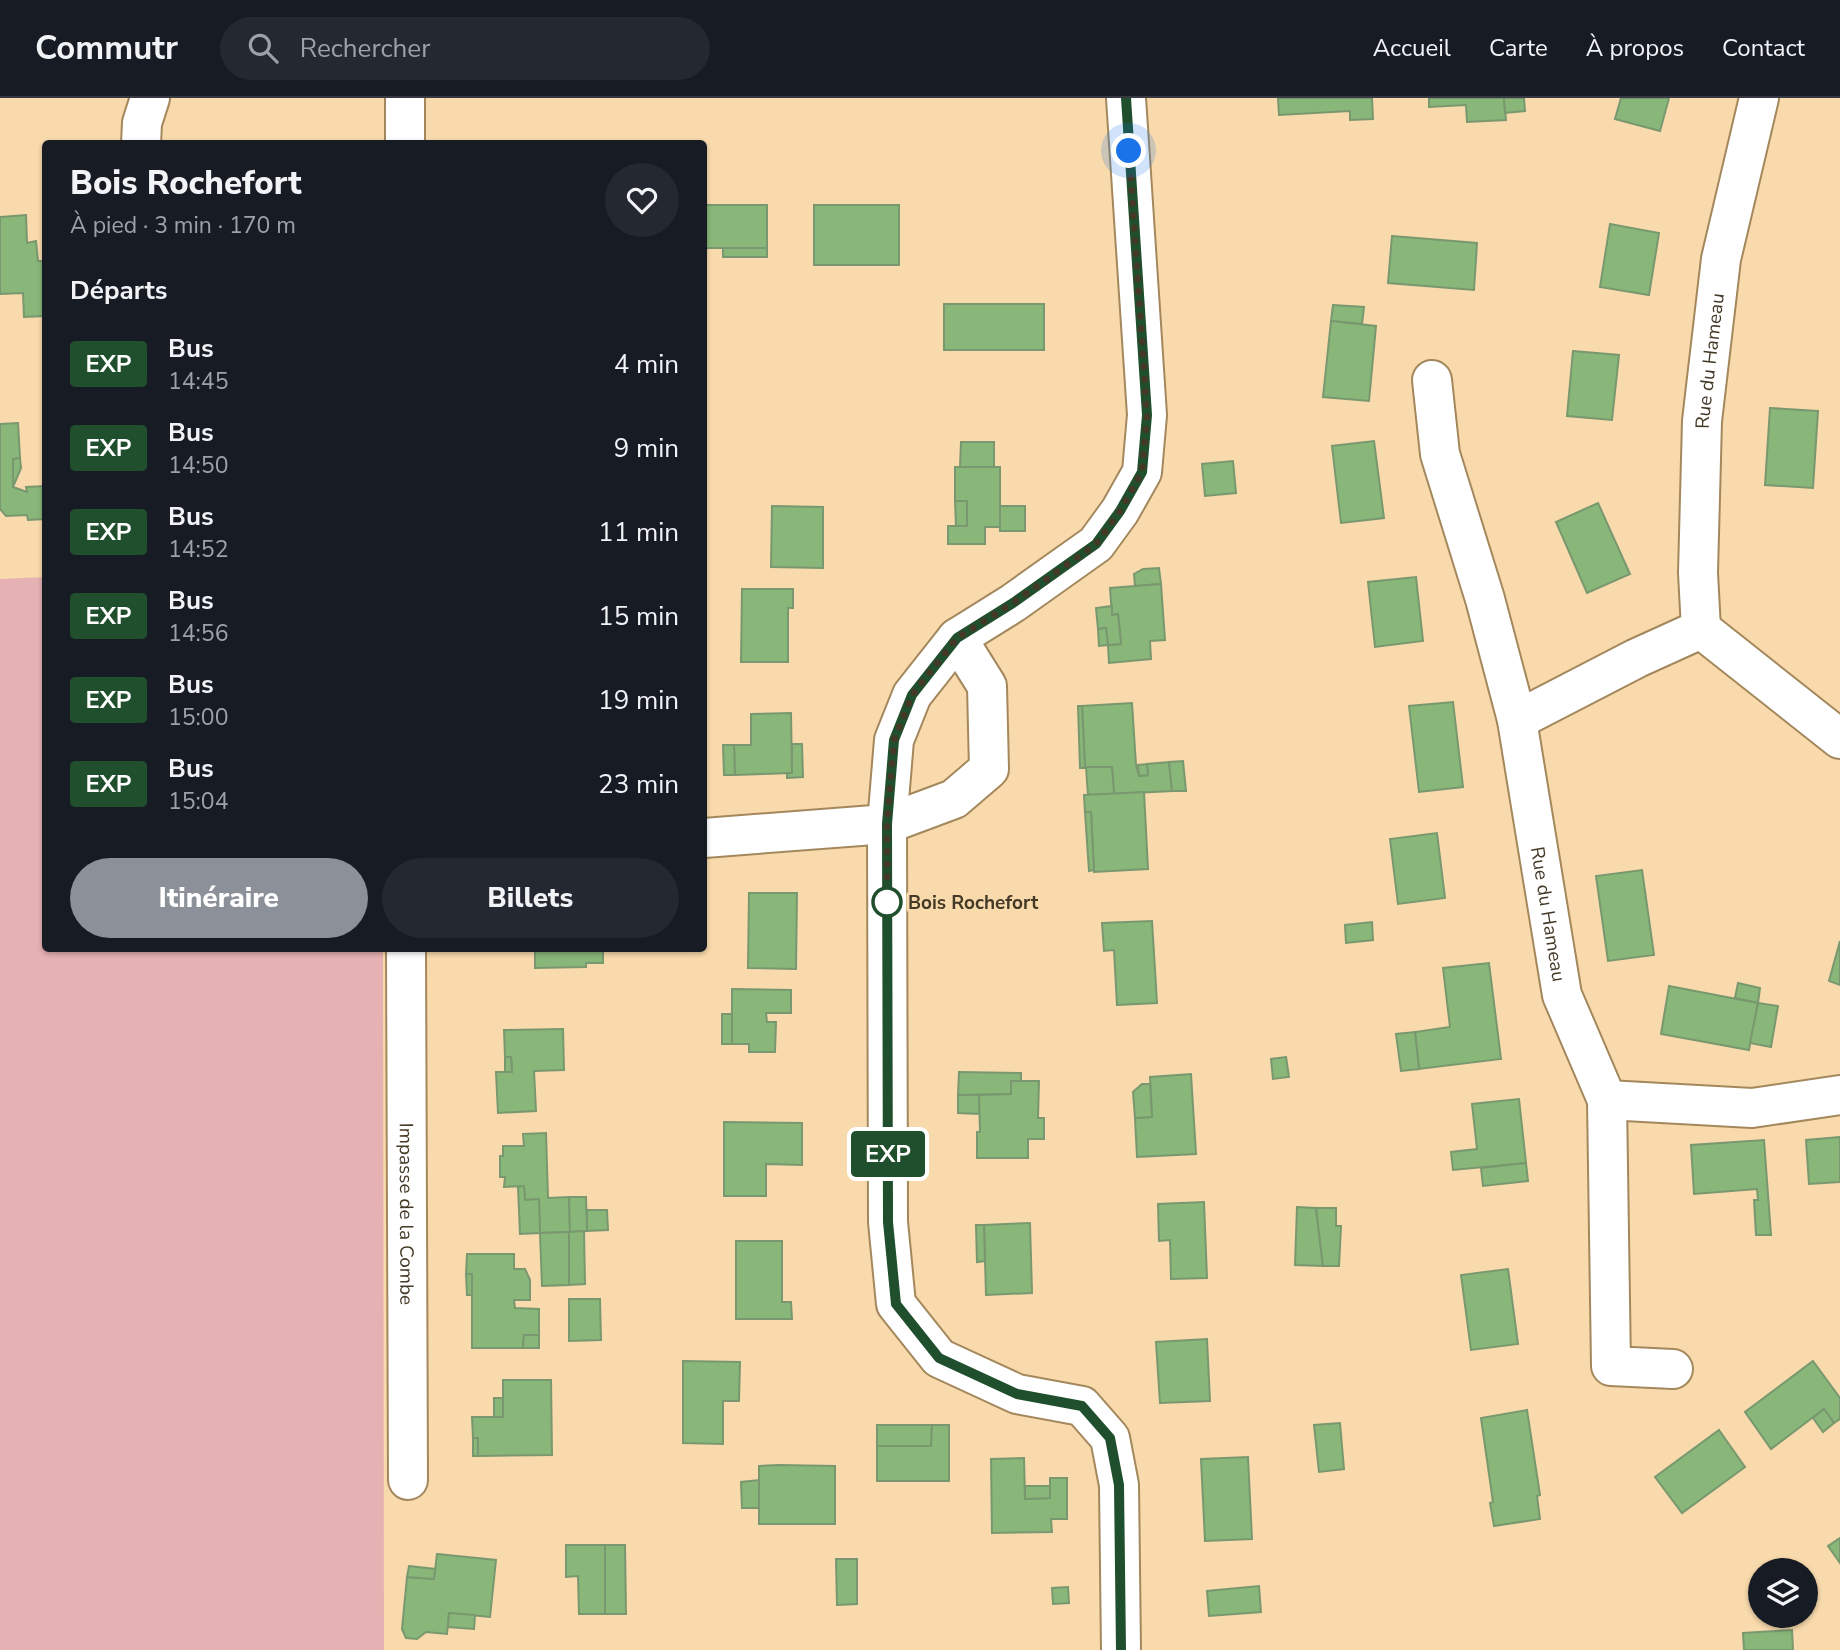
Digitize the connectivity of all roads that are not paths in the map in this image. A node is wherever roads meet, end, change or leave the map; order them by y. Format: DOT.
graph roads {
  1 [pos="150,98"];
  2 [pos="405,98"];
  3 [pos="1126,98"];
  4 [pos="1759,98"];
  5 [pos="141,140"];
  6 [pos="405,140"];
  7 [pos="1432,380"];
  8 [pos="1701,629"];
  9 [pos="957,638"];
  10 [pos="1517,720"];
  11 [pos="1838,735"];
  12 [pos="887,824"];
  13 [pos="707,838"];
  14 [pos="406,952"];
  15 [pos="1840,1095"];
  16 [pos="1607,1100"];
  17 [pos="1673,1369"];
  18 [pos="408,1480"];
  19 [pos="1121,1650"];
  1 -- 5 [label="street"];
  2 -- 6 [label="street"];
  3 -- 9 [label="street"];
  4 -- 8 [label="street, Rue du Hameau"];
  7 -- 10 [label="street, Rue du Hameau"];
  8 -- 10 [label="street"];
  8 -- 11 [label="street"];
  9 -- 12 [label="street"];
  9 -- 12 [label="street"];
  10 -- 16 [label="street, Rue du Hameau"];
  12 -- 13 [label="street"];
  12 -- 19 [label="street"];
  14 -- 18 [label="street, Impasse de la Combe"];
  15 -- 16 [label="street"];
  16 -- 17 [label="street, Rue du Hameau"];
}
